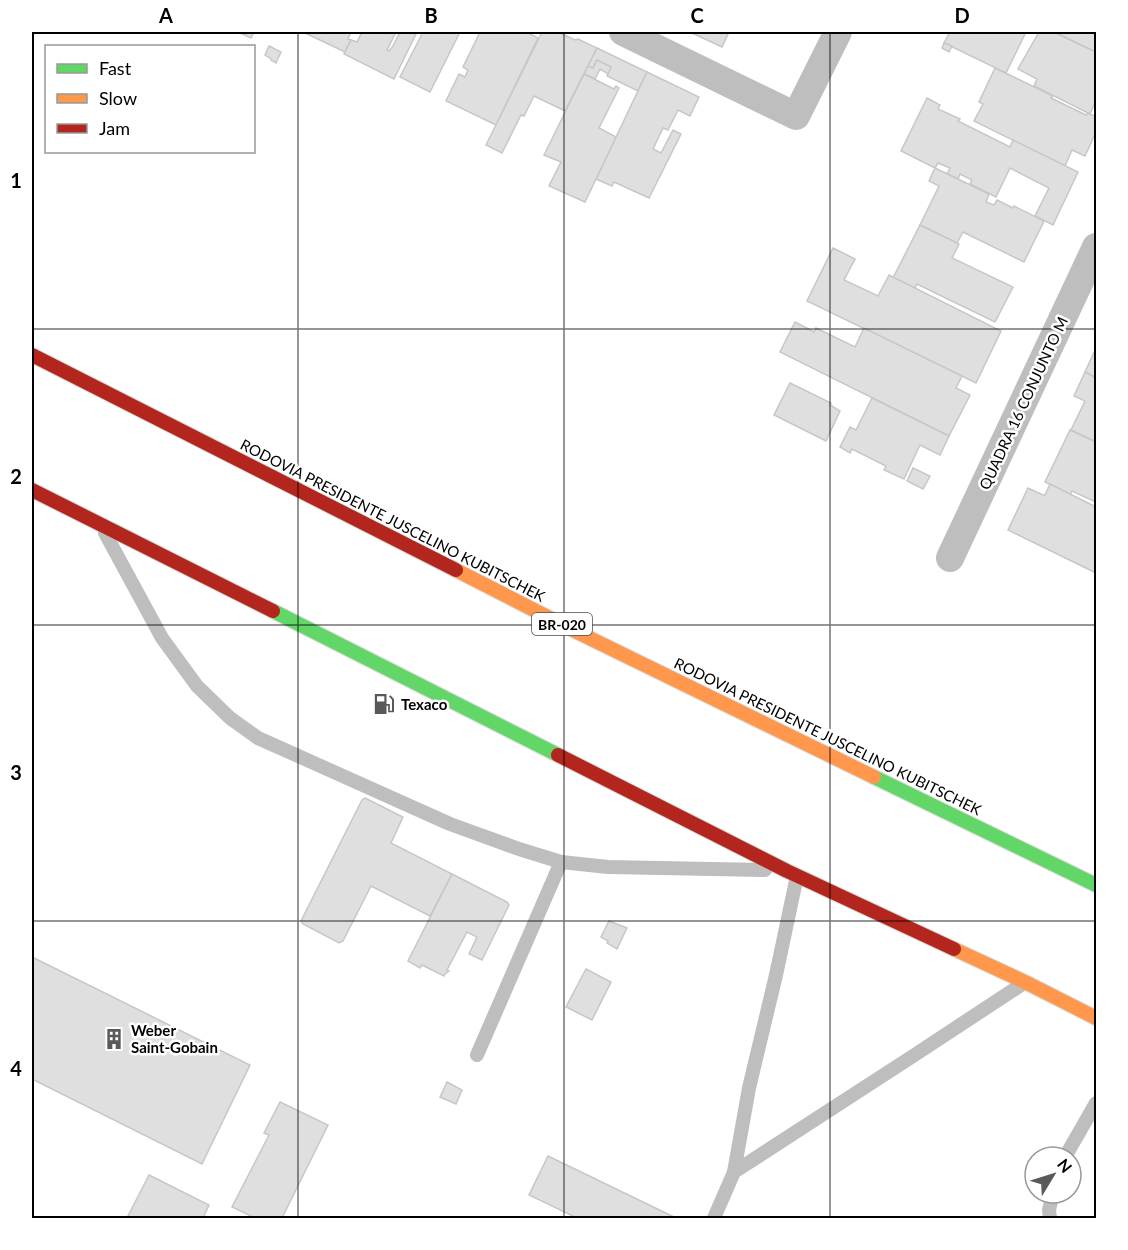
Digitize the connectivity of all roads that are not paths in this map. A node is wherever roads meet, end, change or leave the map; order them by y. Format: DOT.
graph roads {
  1 [pos="623,32"];
  2 [pos="838,32"];
  3 [pos="1096,247"];
  4 [pos="32,355"];
  5 [pos="32,490"];
  6 [pos="100,524"];
  7 [pos="950,558"];
  8 [pos="561,862"];
  9 [pos="792,873"];
  10 [pos="1096,885"];
  11 [pos="1025,982"];
  12 [pos="1096,1018"];
  13 [pos="477,1055"];
  14 [pos="1096,1103"];
  15 [pos="1072,1145"];
  16 [pos="734,1172"];
  17 [pos="714,1218"];
  1 -- 2 [label="street"];
  3 -- 7 [label="street, QUADRA 16 CONJUNTO M"];
  4 -- 10 [label="highway, RODOVIA PRESIDENTE JUSCELINO KUBITSCHEK / BR-020"];
  5 -- 6 [label="highway"];
  6 -- 8 [label="lane"];
  6 -- 9 [label="highway"];
  8 -- 9 [label="lane"];
  8 -- 13 [label="lane"];
  9 -- 11 [label="highway"];
  9 -- 16 [label="lane"];
  11 -- 12 [label="highway"];
  11 -- 16 [label="lane"];
  14 -- 15 [label="lane"];
  16 -- 17 [label="lane"];
}
